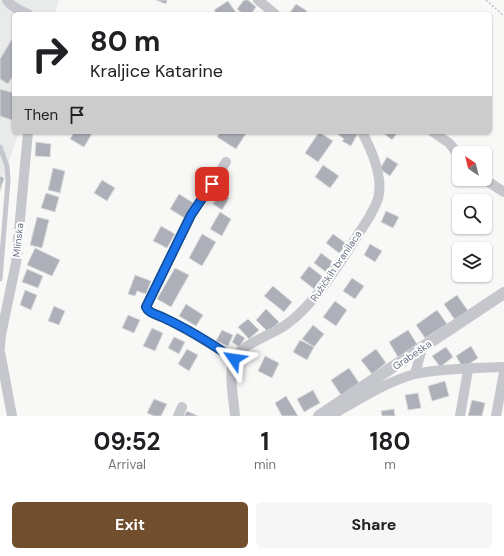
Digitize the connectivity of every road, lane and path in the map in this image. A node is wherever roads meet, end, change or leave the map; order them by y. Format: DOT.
graph roads {
  1 [pos="7,0"];
  2 [pos="258,0"];
  3 [pos="486,0"];
  4 [pos="24,12"];
  5 [pos="273,12"];
  6 [pos="504,16"];
  7 [pos="28,134"];
  8 [pos="363,134"];
  9 [pos="436,134"];
  10 [pos="0,147"];
  11 [pos="452,147"];
  12 [pos="226,162"];
  13 [pos="492,184"];
  14 [pos="504,192"];
  15 [pos="0,267"];
  16 [pos="0,278"];
  17 [pos="504,293"];
  18 [pos="0,334"];
  19 [pos="0,347"];
  20 [pos="422,348"];
  21 [pos="0,352"];
  22 [pos="234,359"];
  23 [pos="504,367"];
  24 [pos="468,370"];
  25 [pos="504,372"];
  26 [pos="414,374"];
  27 [pos="12,416"];
  28 [pos="235,416"];
  29 [pos="319,416"];
  30 [pos="330,416"];
  31 [pos="460,416"];
  32 [pos="496,416"];
  1 -- 4 [label="street"];
  2 -- 5 [label="street"];
  3 -- 6 [label="path"];
  7 -- 18 [label="street, Mlinska"];
  8 -- 22 [label="street, Ružičkih branilaca"];
  9 -- 11 [label="street"];
  10 -- 15 [label="lane"];
  12 -- 22 [label="street"];
  13 -- 14 [label="street"];
  15 -- 16 [label="lane"];
  17 -- 20 [label="street, Grabeška"];
  18 -- 19 [label="street, Mlinska"];
  20 -- 26 [label="street"];
  20 -- 29 [label="street, Grabeška"];
  21 -- 27 [label="street"];
  22 -- 28 [label="street"];
  23 -- 24 [label="street"];
  24 -- 26 [label="street"];
  24 -- 31 [label="street"];
  25 -- 32 [label="street"];
  26 -- 30 [label="street"];
}
